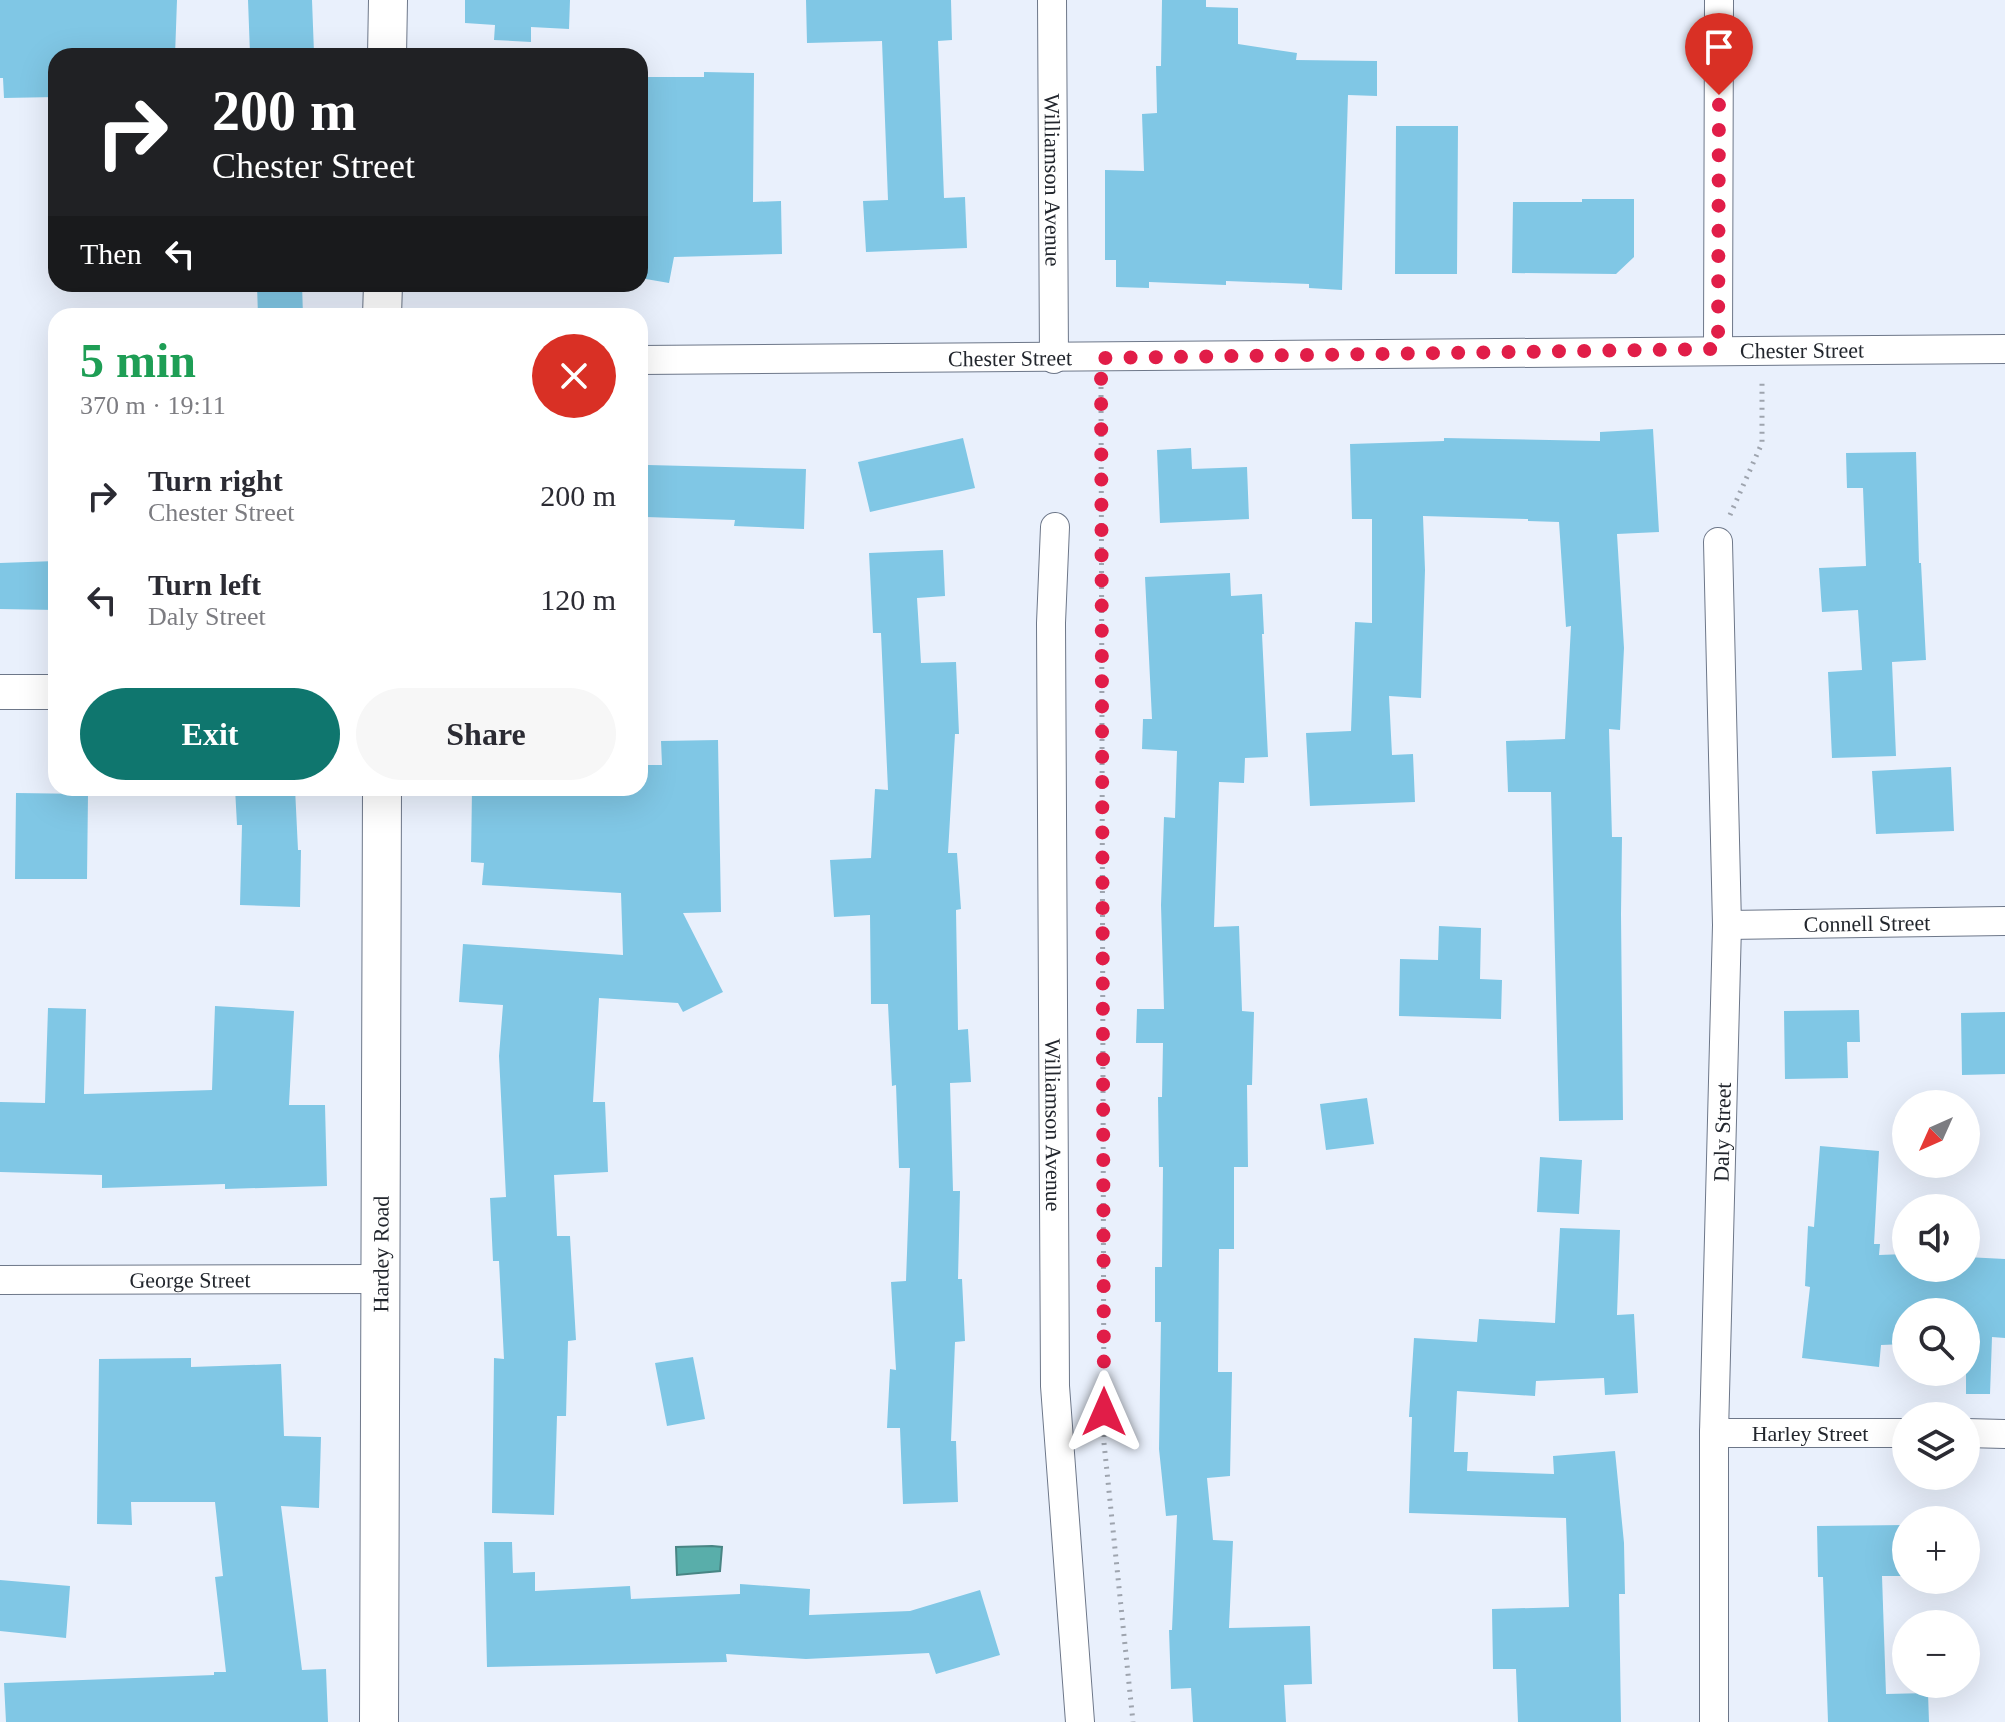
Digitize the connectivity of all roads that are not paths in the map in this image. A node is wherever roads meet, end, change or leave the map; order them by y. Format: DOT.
graph roads {
  1 [pos="388,0"];
  2 [pos="1052,0"];
  3 [pos="1719,0"];
  4 [pos="387,48"];
  5 [pos="1718,349"];
  6 [pos="2005,349"];
  7 [pos="1054,359"];
  8 [pos="648,360"];
  9 [pos="1055,527"];
  10 [pos="1718,542"];
  11 [pos="0,692"];
  12 [pos="48,692"];
  13 [pos="382,796"];
  14 [pos="2005,921"];
  15 [pos="1727,925"];
  16 [pos="381,1279"];
  17 [pos="0,1280"];
  18 [pos="1714,1433"];
  19 [pos="1892,1433"];
  20 [pos="1980,1433"];
  21 [pos="2005,1434"];
  22 [pos="379,1722"];
  23 [pos="1080,1722"];
  24 [pos="1714,1722"];
  1 -- 4 [label="main road"];
  2 -- 7 [label="street, Williamson Avenue"];
  3 -- 5 [label="street"];
  5 -- 6 [label="street, Chester Street"];
  5 -- 7 [label="street, Chester Street"];
  7 -- 8 [label="street, Chester Street"];
  9 -- 23 [label="street, Williamson Avenue"];
  10 -- 15 [label="street, Daly Street"];
  11 -- 12 [label="street"];
  13 -- 16 [label="main road, Hardey Road"];
  14 -- 15 [label="street, Connell Street"];
  15 -- 18 [label="street, Daly Street"];
  16 -- 17 [label="street, George Street"];
  16 -- 22 [label="main road, Hardey Road"];
  18 -- 19 [label="street, Harley Street"];
  18 -- 24 [label="street, Daly Street"];
  20 -- 21 [label="street"];
}
